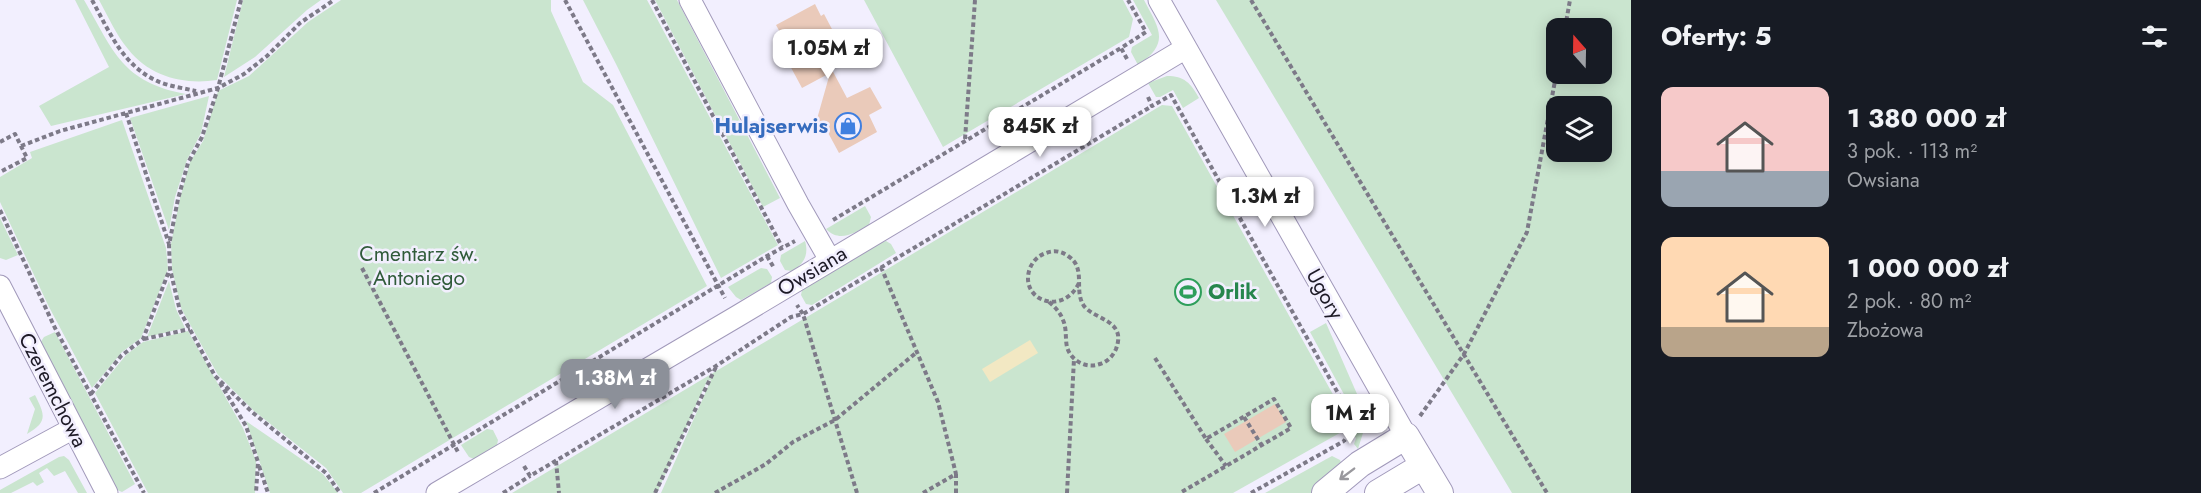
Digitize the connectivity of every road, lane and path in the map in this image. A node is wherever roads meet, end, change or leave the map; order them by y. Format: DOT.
graph roads {
  1 [pos="92,0"];
  2 [pos="241,0"];
  3 [pos="334,0"];
  4 [pos="565,0"];
  5 [pos="652,0"];
  6 [pos="690,0"];
  7 [pos="975,0"];
  8 [pos="1128,0"];
  9 [pos="1159,0"];
  10 [pos="1251,0"];
  11 [pos="1570,0"];
  12 [pos="1567,18"];
  13 [pos="1121,48"];
  14 [pos="1186,48"];
  15 [pos="1137,78"];
  16 [pos="1554,84"];
  17 [pos="218,88"];
  18 [pos="199,92"];
  19 [pos="1152,106"];
  20 [pos="126,114"];
  21 [pos="965,140"];
  22 [pos="0,142"];
  23 [pos="21,146"];
  24 [pos="0,172"];
  25 [pos="0,210"];
  26 [pos="812,229"];
  27 [pos="169,245"];
  28 [pos="782,247"];
  29 [pos="830,260"];
  30 [pos="881,267"];
  31 [pos="362,268"];
  32 [pos="170,269"];
  33 [pos="1079,284"];
  34 [pos="718,285"];
  35 [pos="0,286"];
  36 [pos="1049,302"];
  37 [pos="736,317"];
  38 [pos="190,328"];
  39 [pos="143,339"];
  40 [pos="917,352"];
  41 [pos="1464,354"];
  42 [pos="1155,358"];
  43 [pos="1074,359"];
  44 [pos="716,366"];
  45 [pos="215,376"];
  46 [pos="91,394"];
  47 [pos="1244,417"];
  48 [pos="835,420"];
  49 [pos="72,429"];
  50 [pos="1406,436"];
  51 [pos="1206,439"];
  52 [pos="1344,441"];
  53 [pos="453,445"];
  54 [pos="1262,446"];
  55 [pos="556,461"];
  56 [pos="258,462"];
  57 [pos="1360,464"];
  58 [pos="1226,466"];
  59 [pos="1423,466"];
  60 [pos="0,468"];
  61 [pos="471,472"];
  62 [pos="956,474"];
  63 [pos="530,476"];
  64 [pos="107,493"];
  65 [pos="144,493"];
  66 [pos="256,493"];
  67 [pos="268,493"];
  68 [pos="340,493"];
  69 [pos="374,493"];
  70 [pos="437,493"];
  71 [pos="503,493"];
  72 [pos="559,493"];
  73 [pos="655,493"];
  74 [pos="715,493"];
  75 [pos="857,493"];
  76 [pos="923,493"];
  77 [pos="956,493"];
  78 [pos="1067,493"];
  79 [pos="1180,493"];
  80 [pos="1251,493"];
  81 [pos="1325,493"];
  82 [pos="1378,493"];
  83 [pos="1440,493"];
  84 [pos="1547,493"];
  1 -- 18 [label="path"];
  2 -- 17 [label="path"];
  3 -- 17 [label="path"];
  4 -- 34 [label="path"];
  5 -- 28 [label="path"];
  6 -- 26 [label="street"];
  7 -- 21 [label="path"];
  8 -- 13 [label="path"];
  9 -- 14 [label="street, Ugory"];
  10 -- 41 [label="path"];
  11 -- 12 [label="path"];
  13 -- 15 [label="path"];
  13 -- 21 [label="path"];
  14 -- 15 [label="street, Owsiana"];
  14 -- 50 [label="street, Ugory"];
  15 -- 19 [label="path"];
  15 -- 29 [label="street, Owsiana"];
  16 -- 41 [label="path"];
  17 -- 18 [label="path"];
  17 -- 27 [label="path"];
  18 -- 20 [label="path"];
  19 -- 30 [label="path"];
  19 -- 52 [label="path"];
  20 -- 23 [label="path"];
  20 -- 27 [label="path"];
  21 -- 26 [label="path"];
  22 -- 23 [label="path"];
  23 -- 24 [label="path"];
  25 -- 46 [label="path"];
  26 -- 28 [label="path"];
  26 -- 29 [label="street"];
  27 -- 32 [label="path"];
  28 -- 34 [label="path"];
  29 -- 37 [label="street, Owsiana"];
  30 -- 40 [label="path"];
  30 -- 48 [label="path"];
  31 -- 53 [label="path"];
  32 -- 38 [label="path"];
  32 -- 39 [label="path"];
  33 -- 36 [label="path"];
  33 -- 36 [label="path"];
  33 -- 43 [label="path"];
  34 -- 37 [label="path"];
  34 -- 53 [label="path"];
  35 -- 49 [label="street, Czeremchowa"];
  36 -- 43 [label="path"];
  37 -- 61 [label="street, Owsiana"];
  38 -- 39 [label="path"];
  38 -- 45 [label="path"];
  39 -- 46 [label="path"];
  40 -- 48 [label="path"];
  40 -- 62 [label="path"];
  41 -- 50 [label="path"];
  41 -- 84 [label="path"];
  42 -- 51 [label="path"];
  43 -- 78 [label="path"];
  44 -- 73 [label="path"];
  45 -- 56 [label="path"];
  45 -- 68 [label="path"];
  46 -- 65 [label="path"];
  47 -- 51 [label="path"];
  47 -- 54 [label="path"];
  47 -- 54 [label="path"];
  48 -- 74 [label="path"];
  48 -- 75 [label="path"];
  49 -- 60 [label="street"];
  49 -- 64 [label="street, Czeremchowa"];
  50 -- 57 [label="street"];
  50 -- 59 [label="street, Ugory"];
  51 -- 58 [label="path"];
  52 -- 57 [label="path"];
  52 -- 80 [label="path"];
  53 -- 61 [label="path"];
  53 -- 69 [label="path"];
  54 -- 58 [label="path"];
  55 -- 72 [label="path"];
  56 -- 66 [label="path"];
  56 -- 67 [label="path"];
  57 -- 81 [label="street, one-way"];
  58 -- 79 [label="path"];
  59 -- 82 [label="street"];
  59 -- 83 [label="street, Ugory"];
  61 -- 70 [label="street, Owsiana"];
  62 -- 76 [label="path"];
  62 -- 77 [label="path"];
  63 -- 71 [label="path"];
}
